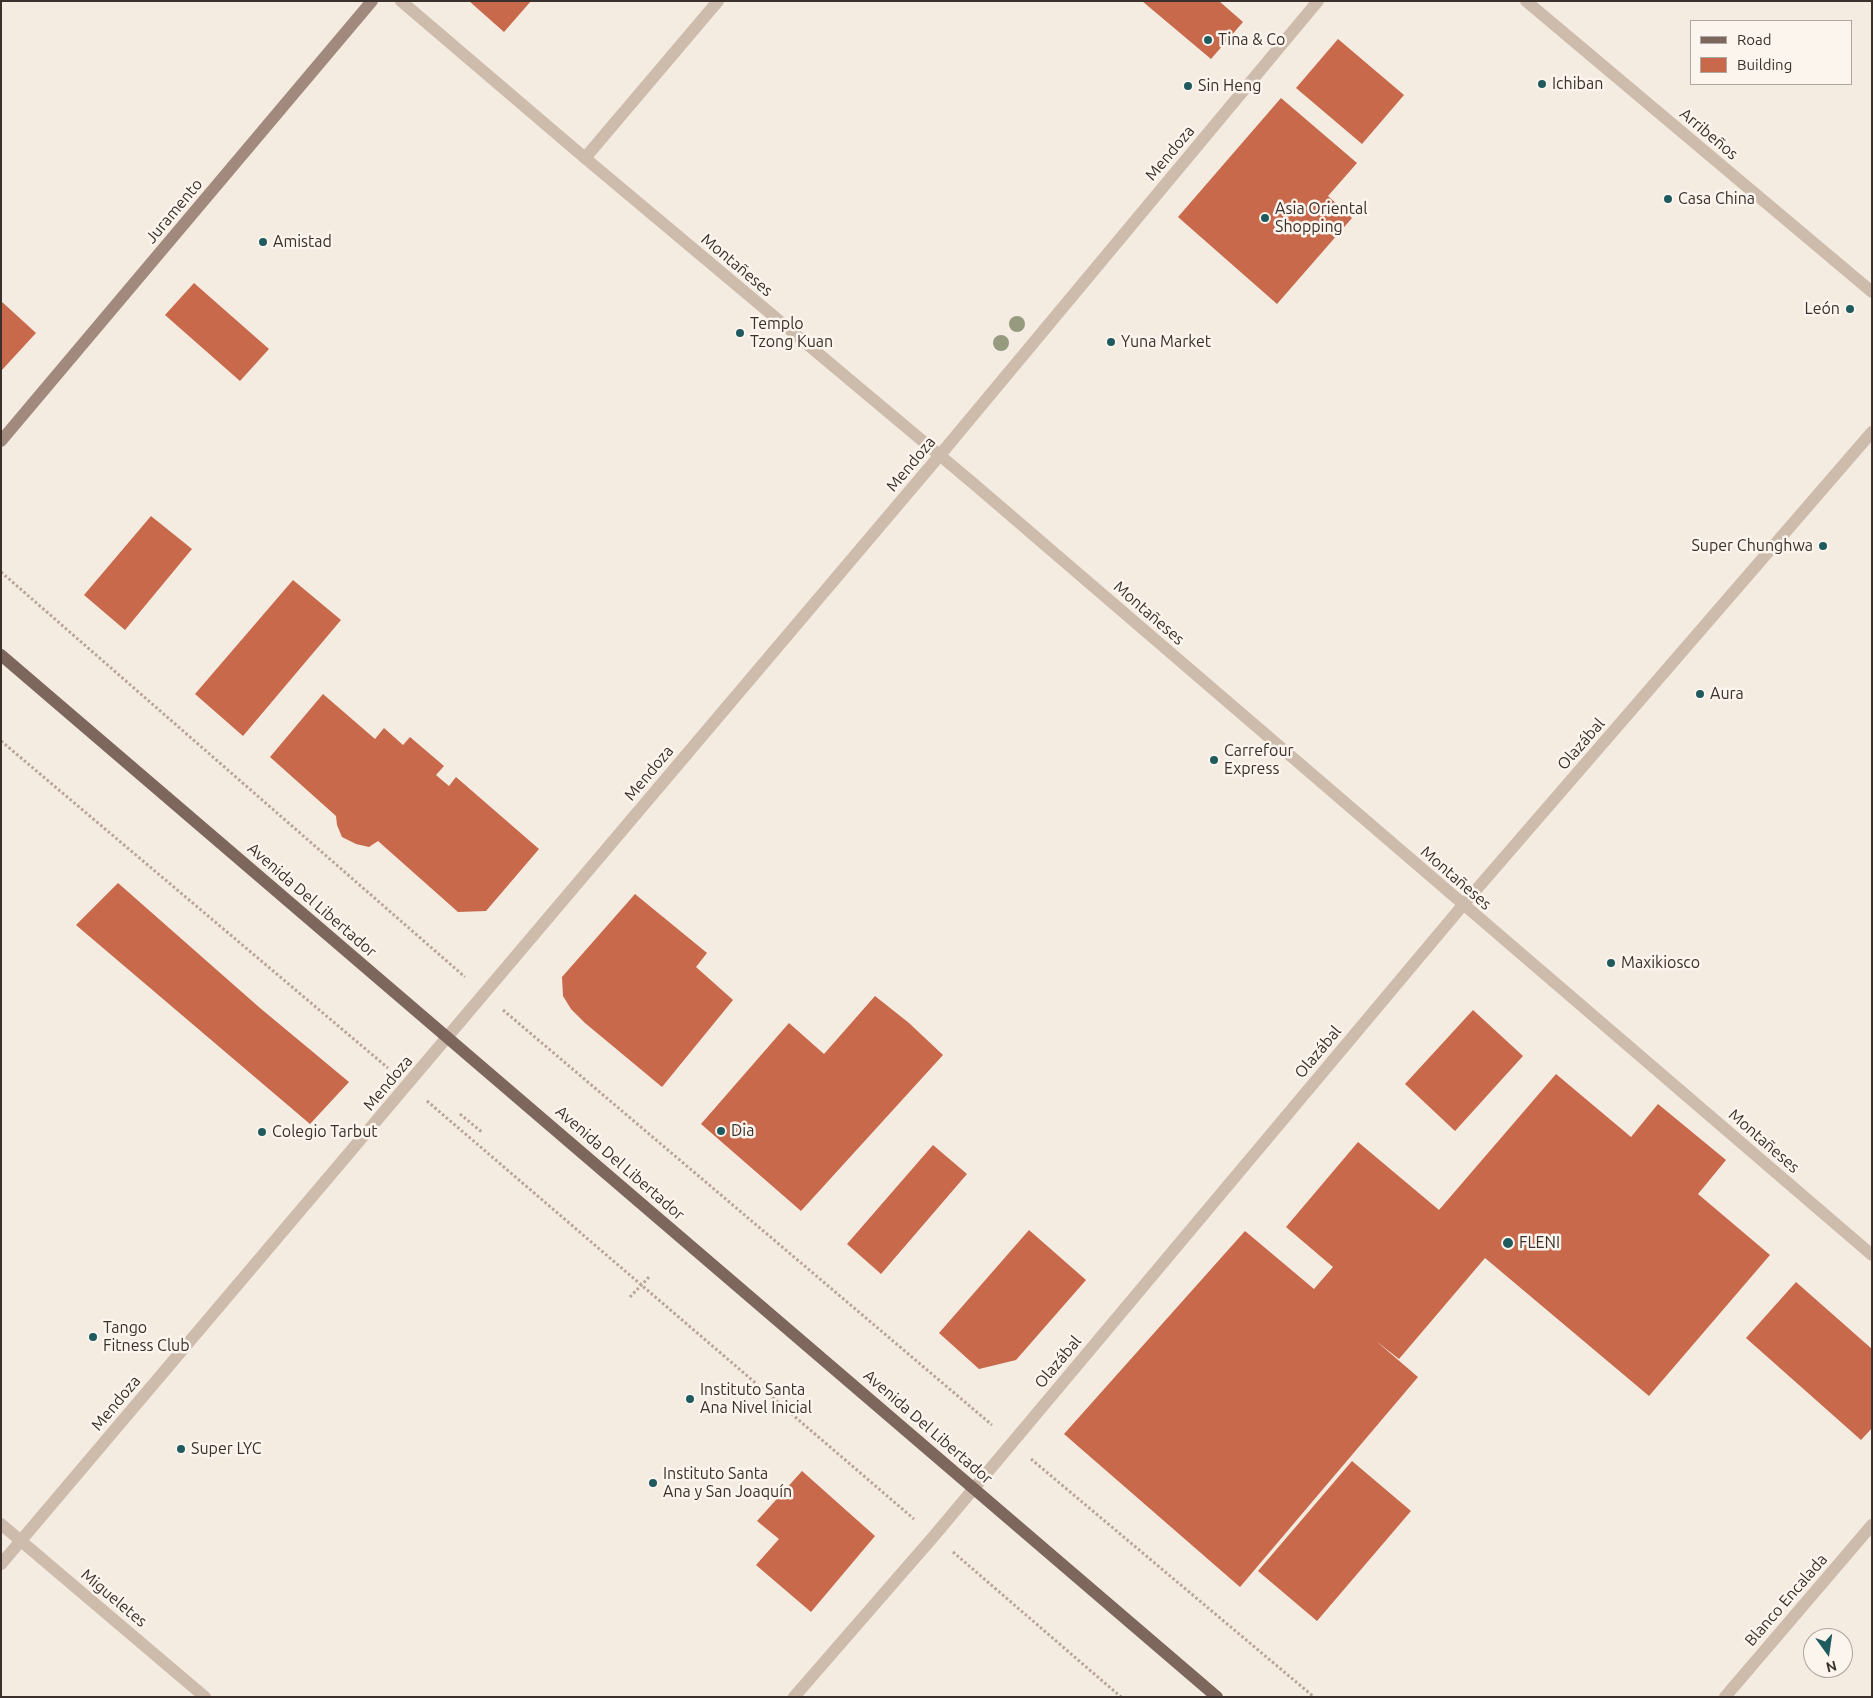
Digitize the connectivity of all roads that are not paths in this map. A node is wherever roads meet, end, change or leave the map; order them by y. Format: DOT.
graph roads {
  1 [pos="372,1"];
  2 [pos="401,1"];
  3 [pos="718,1"];
  4 [pos="1318,1"];
  5 [pos="1526,1"];
  6 [pos="585,158"];
  7 [pos="1872,292"];
  8 [pos="1872,432"];
  9 [pos="1,441"];
  10 [pos="940,455"];
  11 [pos="1,655"];
  12 [pos="1462,905"];
  13 [pos="448,1037"];
  14 [pos="1872,1255"];
  15 [pos="974,1488"];
  16 [pos="1,1524"];
  17 [pos="1872,1525"];
  18 [pos="21,1540"];
  19 [pos="1,1564"];
  20 [pos="205,1697"];
  21 [pos="794,1697"];
  22 [pos="1217,1697"];
  23 [pos="1725,1697"];
  1 -- 9 [label="street, Juramento"];
  2 -- 6 [label="street, Montañeses"];
  3 -- 6 [label="street"];
  4 -- 10 [label="street, Mendoza"];
  5 -- 7 [label="street, Arribeños"];
  6 -- 10 [label="street, Montañeses"];
  8 -- 12 [label="street, Olazábal"];
  10 -- 12 [label="street, Montañeses"];
  10 -- 13 [label="street, Mendoza"];
  11 -- 13 [label="main road, Avenida Del Libertador"];
  12 -- 14 [label="street, Montañeses"];
  12 -- 15 [label="street, Olazábal"];
  13 -- 15 [label="main road, Avenida Del Libertador"];
  13 -- 18 [label="street, Mendoza"];
  15 -- 21 [label="street, Olazábal"];
  15 -- 22 [label="main road, Avenida Del Libertador"];
  16 -- 18 [label="street, Migueletes"];
  17 -- 23 [label="street, Blanco Encalada"];
  18 -- 19 [label="street, Mendoza"];
  18 -- 20 [label="street, Migueletes"];
}
